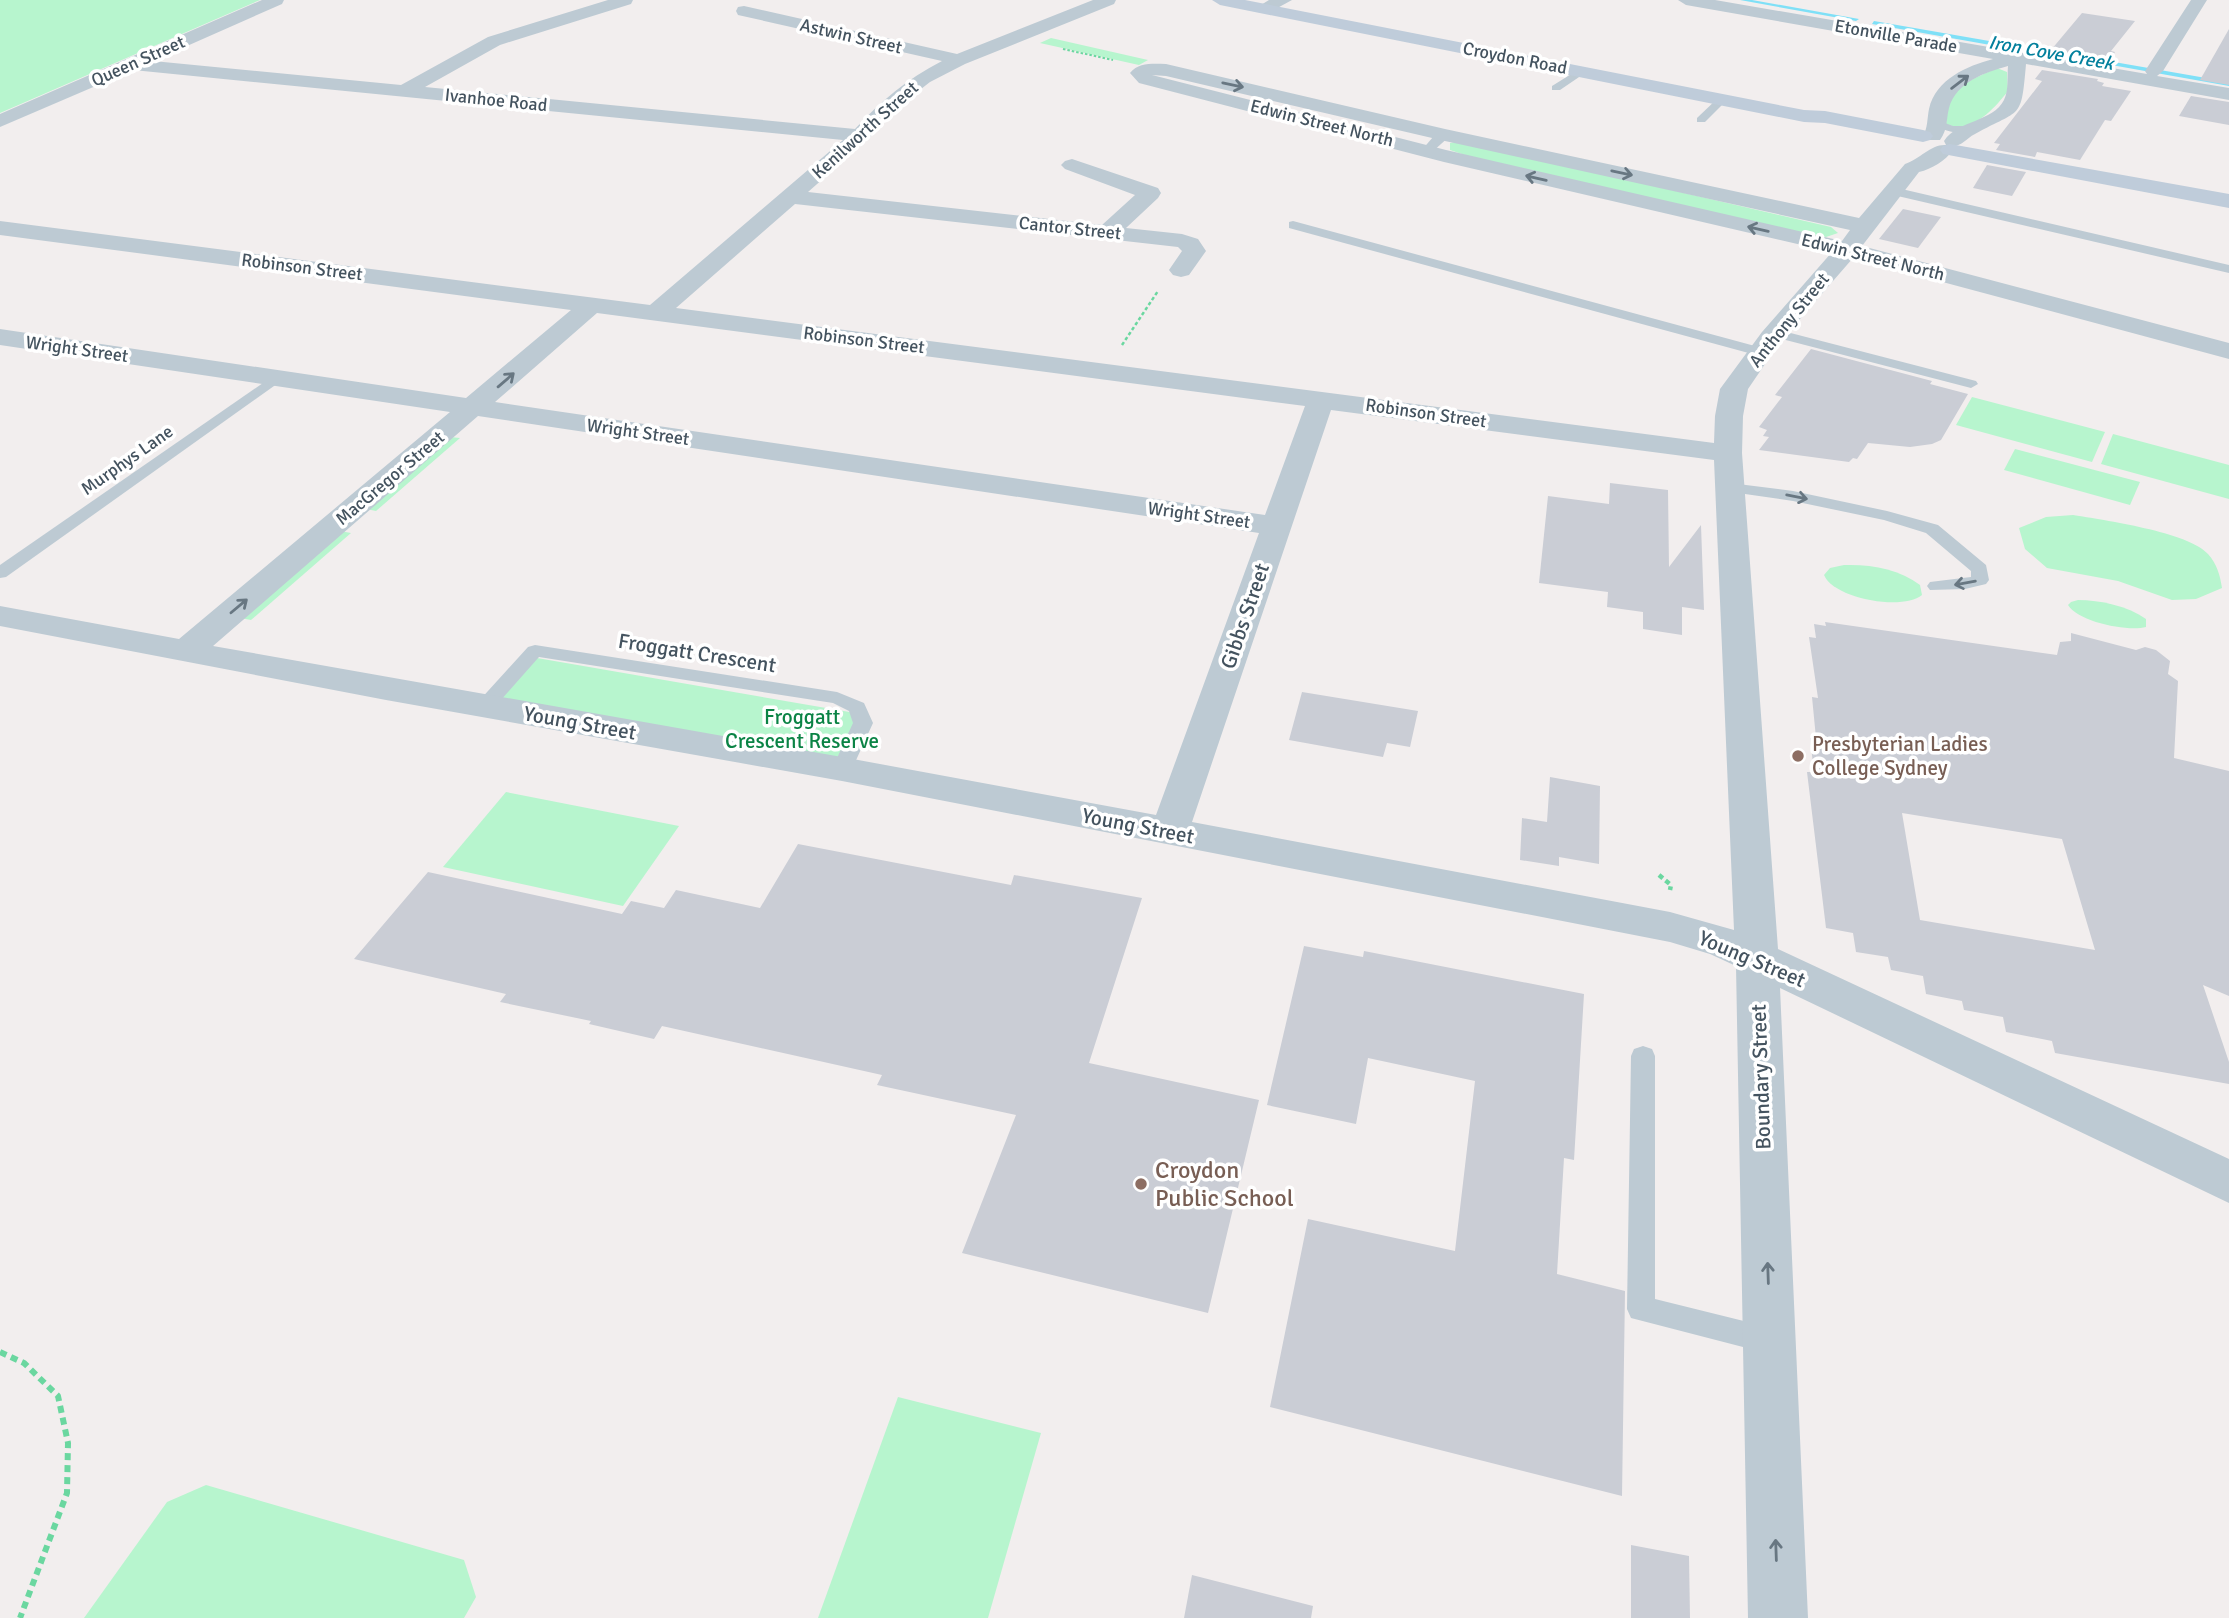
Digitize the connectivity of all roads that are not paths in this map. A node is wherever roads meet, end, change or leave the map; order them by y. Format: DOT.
graph roads {
  1 [pos="276,0"];
  2 [pos="625,0"];
  3 [pos="1108,0"];
  4 [pos="1224,0"];
  5 [pos="1284,0"];
  6 [pos="1686,0"];
  7 [pos="2199,0"];
  8 [pos="1264,8"];
  9 [pos="744,11"];
  10 [pos="959,60"];
  11 [pos="2018,63"];
  12 [pos="131,64"];
  13 [pos="1581,71"];
  14 [pos="2154,71"];
  15 [pos="1556,89"];
  16 [pos="404,91"];
  17 [pos="2229,94"];
  18 [pos="1723,100"];
  19 [pos="1701,120"];
  20 [pos="0,121"];
  21 [pos="1446,135"];
  22 [pos="860,136"];
  23 [pos="1941,139"];
  24 [pos="1427,151"];
  25 [pos="1072,165"];
  26 [pos="1893,191"];
  27 [pos="791,197"];
  28 [pos="2229,201"];
  29 [pos="1293,225"];
  30 [pos="1864,226"];
  31 [pos="0,228"];
  32 [pos="1108,232"];
  33 [pos="1848,249"];
  34 [pos="2229,269"];
  35 [pos="1181,270"];
  36 [pos="605,306"];
  37 [pos="656,313"];
  38 [pos="0,337"];
  39 [pos="1768,343"];
  40 [pos="2229,351"];
  41 [pos="275,378"];
  42 [pos="1971,384"];
  43 [pos="1321,400"];
  44 [pos="488,409"];
  45 [pos="1729,470"];
  46 [pos="1276,526"];
  47 [pos="0,573"];
  48 [pos="1936,586"];
  49 [pos="15,619"];
  50 [pos="0,644"];
  51 [pos="203,653"];
  52 [pos="485,706"];
  53 [pos="842,769"];
  54 [pos="1169,832"];
  55 [pos="1757,958"];
  56 [pos="1643,1056"];
  57 [pos="2229,1182"];
  58 [pos="1770,1340"];
  59 [pos="1778,1618"];
  1 -- 12 [label="street, Queen Street"];
  2 -- 16 [label="street"];
  3 -- 10 [label="street, Kenilworth Street"];
  4 -- 8 [label="street, Croydon Road"];
  5 -- 8 [label="street"];
  6 -- 11 [label="street, Etonville Parade"];
  7 -- 14 [label="street"];
  8 -- 13 [label="street, Croydon Road"];
  9 -- 10 [label="street, Astwin Street"];
  10 -- 22 [label="street, Kenilworth Street"];
  11 -- 17 [label="street, Etonville Parade"];
  11 -- 23 [label="street, Anthony Street"];
  23 -- 11 [label="street, one-way"];
  12 -- 16 [label="street, Ivanhoe Road"];
  12 -- 20 [label="street, Queen Street"];
  13 -- 15 [label="lane"];
  13 -- 18 [label="street, Croydon Road"];
  16 -- 22 [label="street, Ivanhoe Road"];
  18 -- 19 [label="lane"];
  18 -- 23 [label="street, Croydon Road"];
  21 -- 24 [label="lane"];
  24 -- 21 [label="street, Edwin Street North, one-way"];
  21 -- 30 [label="street, Edwin Street North, one-way"];
  22 -- 27 [label="street, Kenilworth Street"];
  23 -- 26 [label="street, Anthony Street"];
  23 -- 28 [label="street, Croydon Road"];
  33 -- 24 [label="street, Edwin Street North, one-way"];
  25 -- 32 [label="street"];
  26 -- 30 [label="street, Anthony Street"];
  26 -- 34 [label="lane"];
  27 -- 32 [label="street, Cantor Street"];
  27 -- 37 [label="street, Kenilworth Street"];
  29 -- 39 [label="lane"];
  30 -- 33 [label="street, Anthony Street"];
  31 -- 36 [label="street, Robinson Street"];
  32 -- 35 [label="street, Cantor Street"];
  33 -- 39 [label="street, Anthony Street"];
  33 -- 40 [label="street, Edwin Street North"];
  36 -- 37 [label="street, Robinson Street"];
  36 -- 44 [label="street, MacGregor Street"];
  37 -- 43 [label="street, Robinson Street"];
  38 -- 41 [label="street, Wright Street"];
  39 -- 42 [label="lane"];
  39 -- 45 [label="street, Anthony Street"];
  41 -- 44 [label="street, Wright Street"];
  41 -- 47 [label="lane, Murphys Lane"];
  43 -- 45 [label="street, Robinson Street"];
  43 -- 46 [label="street, Gibbs Street"];
  44 -- 46 [label="street, Wright Street"];
  44 -- 51 [label="street, MacGregor Street"];
  45 -- 48 [label="lane, one-way"];
  45 -- 55 [label="street, Boundary Street"];
  46 -- 54 [label="street, Gibbs Street"];
  49 -- 50 [label="street"];
  49 -- 51 [label="street, Young Street"];
  51 -- 52 [label="street, Young Street"];
  52 -- 53 [label="street, Young Street"];
  52 -- 53 [label="lane, Froggatt Crescent"];
  53 -- 54 [label="street, Young Street"];
  54 -- 55 [label="street, Young Street"];
  55 -- 57 [label="street, Young Street"];
  58 -- 55 [label="street, Boundary Street, one-way"];
  56 -- 58 [label="lane"];
  59 -- 58 [label="street, Boundary Street, one-way"];
}
